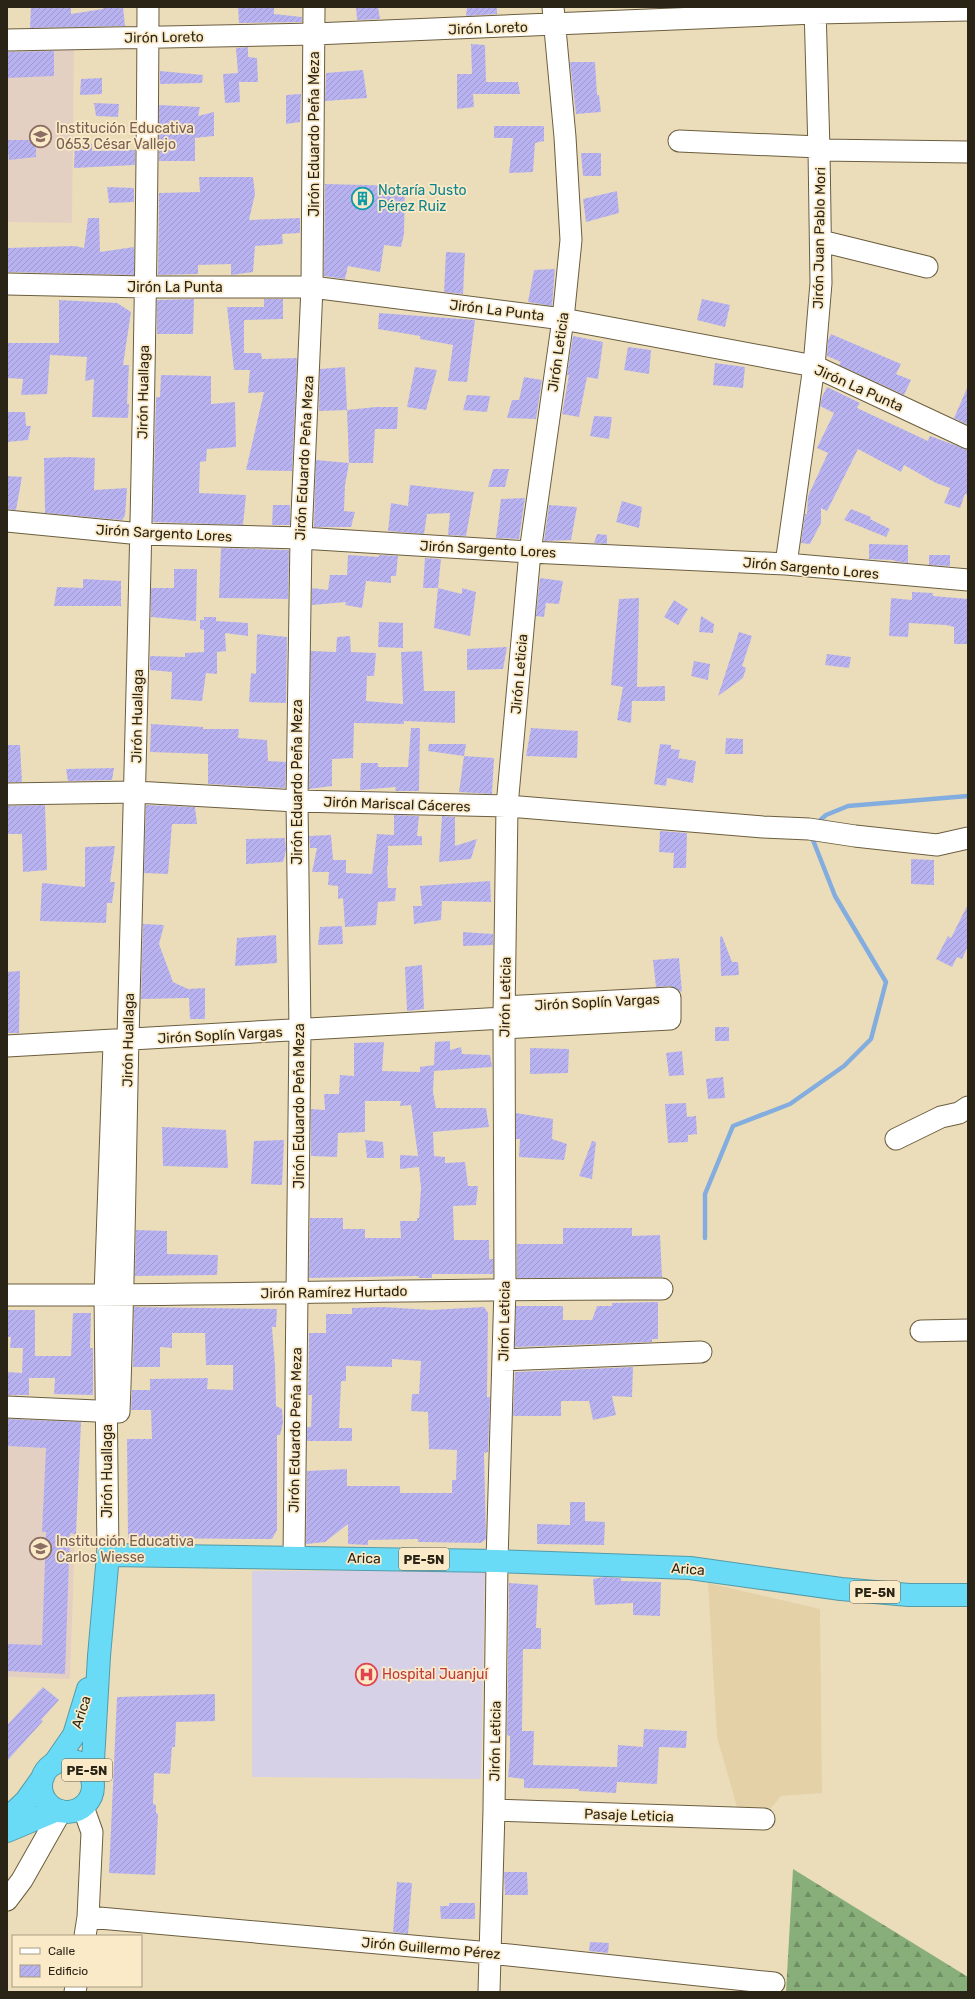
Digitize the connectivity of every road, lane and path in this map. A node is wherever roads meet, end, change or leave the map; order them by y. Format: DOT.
graph roads {
  1 [pos="148,7"];
  2 [pos="314,7"];
  3 [pos="815,10"];
  4 [pos="968,10"];
  5 [pos="554,16"];
  6 [pos="314,34"];
  7 [pos="148,37"];
  8 [pos="7,40"];
  9 [pos="679,141"];
  10 [pos="819,148"];
  11 [pos="968,152"];
  12 [pos="821,241"];
  13 [pos="927,267"];
  14 [pos="7,284"];
  15 [pos="145,287"];
  16 [pos="312,287"];
  17 [pos="564,319"];
  18 [pos="814,366"];
  19 [pos="968,438"];
  20 [pos="7,521"];
  21 [pos="141,534"];
  22 [pos="300,538"];
  23 [pos="530,552"];
  24 [pos="786,564"];
  25 [pos="968,580"];
  26 [pos="135,792"];
  27 [pos="7,794"];
  28 [pos="296,801"];
  29 [pos="507,806"];
  30 [pos="968,838"];
  31 [pos="504,1018"];
  32 [pos="300,1031"];
  33 [pos="121,1039"];
  34 [pos="7,1046"];
  35 [pos="968,1107"];
  36 [pos="896,1139"];
  37 [pos="505,1288"];
  38 [pos="662,1289"];
  39 [pos="297,1293"];
  40 [pos="7,1295"];
  41 [pos="114,1295"];
  42 [pos="968,1330"];
  43 [pos="921,1331"];
  44 [pos="701,1352"];
  45 [pos="503,1360"];
  46 [pos="7,1407"];
  47 [pos="106,1411"];
  48 [pos="108,1555"];
  49 [pos="294,1557"];
  50 [pos="497,1561"];
  51 [pos="968,1595"];
  52 [pos="99,1656"];
  53 [pos="48,1770"];
  54 [pos="92,1778"];
  55 [pos="83,1807"];
  56 [pos="494,1810"];
  57 [pos="59,1811"];
  58 [pos="7,1819"];
  59 [pos="764,1819"];
  60 [pos="7,1831"];
  61 [pos="7,1900"];
  62 [pos="86,1927"];
  63 [pos="490,1953"];
  64 [pos="774,1983"];
  65 [pos="489,1992"];
  1 -- 7 [label="street, Jirón Huallaga"];
  2 -- 6 [label="street, Jirón Eduardo Peña Meza"];
  3 -- 4 [label="street, Jirón Loreto"];
  3 -- 5 [label="street, Jirón Loreto"];
  3 -- 10 [label="street, Jirón Juan Pablo Mori"];
  5 -- 6 [label="street, Jirón Loreto"];
  5 -- 17 [label="street, Jirón Leticia"];
  6 -- 7 [label="street, Jirón Loreto"];
  6 -- 16 [label="street, Jirón Eduardo Peña Meza"];
  7 -- 8 [label="street, Jirón Loreto"];
  7 -- 15 [label="street, Jirón Huallaga"];
  9 -- 10 [label="street"];
  10 -- 11 [label="street"];
  10 -- 12 [label="street, Jirón Juan Pablo Mori"];
  12 -- 13 [label="street"];
  12 -- 18 [label="street, Jirón Juan Pablo Mori"];
  14 -- 15 [label="street, Jirón La Punta"];
  15 -- 16 [label="street, Jirón La Punta"];
  15 -- 21 [label="street, Jirón Huallaga"];
  16 -- 17 [label="street, Jirón La Punta"];
  16 -- 22 [label="street, Jirón Eduardo Peña Meza"];
  17 -- 18 [label="street, Jirón La Punta"];
  17 -- 23 [label="street, Jirón Leticia"];
  18 -- 19 [label="street, Jirón La Punta"];
  18 -- 24 [label="street, Jirón Juan Pablo Mori"];
  20 -- 21 [label="street, Jirón Sargento Lores"];
  21 -- 22 [label="street, Jirón Sargento Lores"];
  21 -- 26 [label="street, Jirón Huallaga"];
  22 -- 23 [label="street, Jirón Sargento Lores"];
  22 -- 28 [label="street, Jirón Eduardo Peña Meza"];
  23 -- 24 [label="street, Jirón Sargento Lores"];
  23 -- 29 [label="street, Jirón Leticia"];
  24 -- 25 [label="street, Jirón Sargento Lores"];
  26 -- 27 [label="street, Jirón Mariscal Cáceres"];
  26 -- 28 [label="street, Jirón Mariscal Cáceres"];
  26 -- 33 [label="street, Jirón Huallaga"];
  28 -- 29 [label="street, Jirón Mariscal Cáceres"];
  28 -- 32 [label="street, Jirón Eduardo Peña Meza"];
  29 -- 30 [label="street, Jirón Mariscal Cáceres"];
  29 -- 31 [label="street, Jirón Leticia"];
  31 -- 31 [label="street, Jirón Soplín Vargas"];
  31 -- 32 [label="street, Jirón Soplín Vargas"];
  31 -- 37 [label="street, Jirón Leticia"];
  32 -- 33 [label="street, Jirón Soplín Vargas"];
  32 -- 39 [label="street, Jirón Eduardo Peña Meza"];
  33 -- 34 [label="street, Jirón Soplín Vargas"];
  33 -- 41 [label="street, Jirón Huallaga"];
  35 -- 36 [label="street"];
  37 -- 38 [label="street, Jirón Ramírez Hurtado"];
  37 -- 39 [label="street, Jirón Ramírez Hurtado"];
  37 -- 45 [label="street, Jirón Leticia"];
  39 -- 41 [label="street, Jirón Ramírez Hurtado"];
  39 -- 49 [label="street, Jirón Eduardo Peña Meza"];
  40 -- 41 [label="street, Jirón Ramírez Hurtado"];
  41 -- 47 [label="street, Jirón Huallaga"];
  42 -- 43 [label="street"];
  44 -- 45 [label="street"];
  45 -- 50 [label="street, Jirón Leticia"];
  46 -- 47 [label="street"];
  47 -- 48 [label="street, Jirón Huallaga"];
  48 -- 49 [label="highway, Arica / PE-5N"];
  48 -- 52 [label="highway, Arica / PE-5N"];
  49 -- 50 [label="highway, Arica / PE-5N"];
  50 -- 51 [label="highway, Arica / PE-5N"];
  50 -- 56 [label="street, Jirón Leticia"];
  52 -- 53 [label="highway, Arica / PE-5N"];
  52 -- 54 [label="highway, Arica / PE-5N"];
  53 -- 54 [label="highway, PE-5N"];
  53 -- 57 [label="highway, PE-5N"];
  53 -- 58 [label="highway, PE-5N"];
  54 -- 55 [label="highway, PE-5N"];
  55 -- 57 [label="highway"];
  55 -- 62 [label="street"];
  56 -- 59 [label="street, Pasaje Leticia"];
  56 -- 63 [label="street, Jirón Leticia"];
  57 -- 60 [label="highway"];
  57 -- 61 [label="street"];
  62 -- 63 [label="street, Jirón Guillermo Pérez"];
  63 -- 64 [label="street, Jirón Guillermo Pérez"];
  63 -- 65 [label="street, Jirón Leticia"];
}
